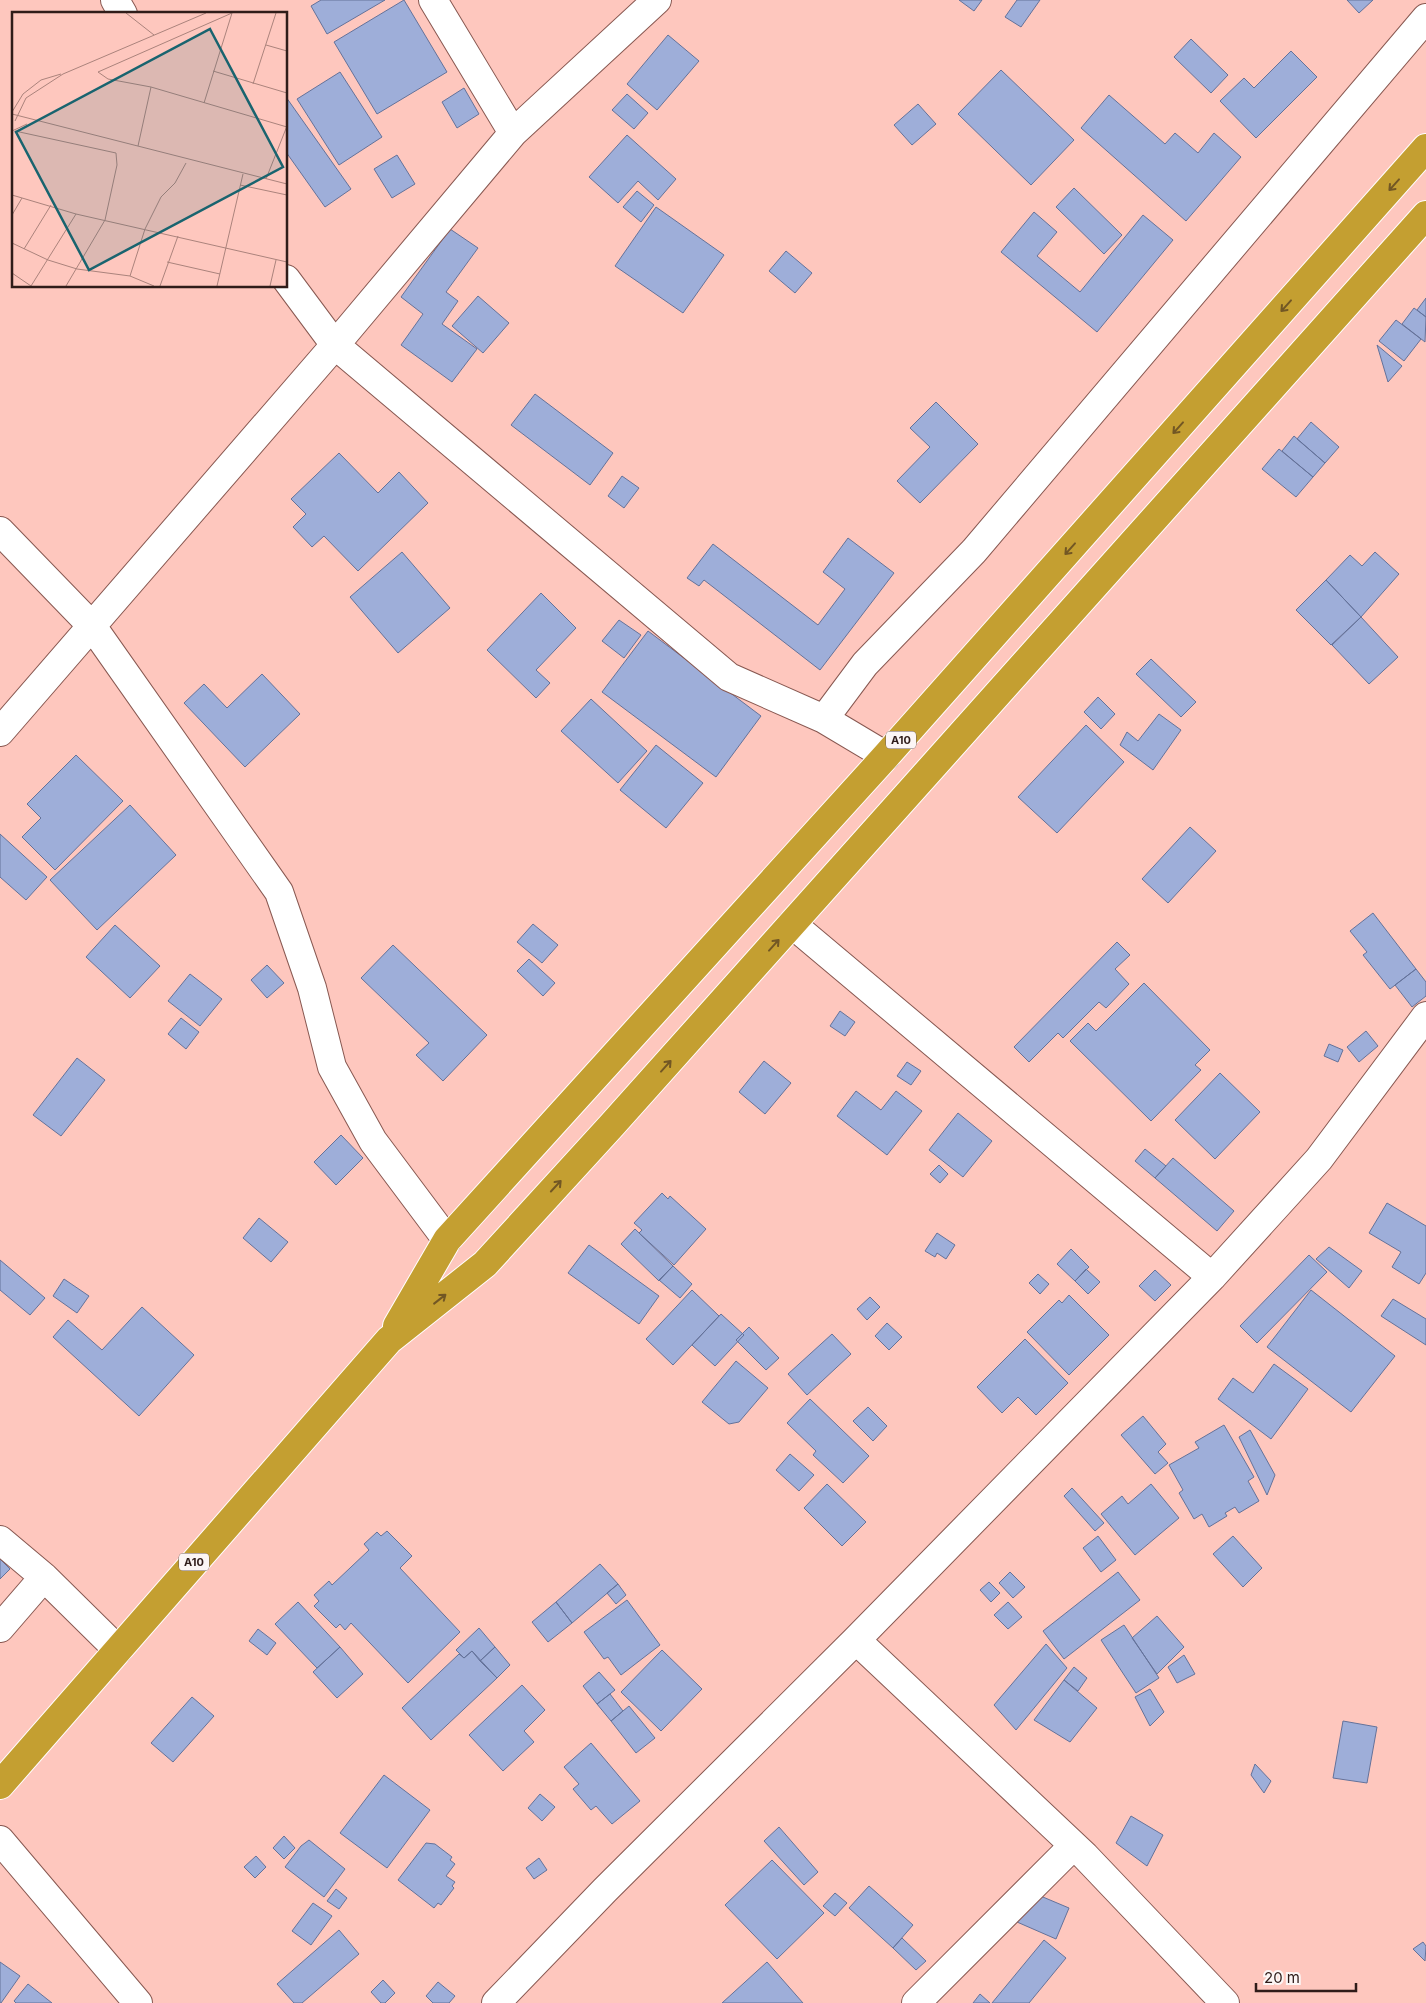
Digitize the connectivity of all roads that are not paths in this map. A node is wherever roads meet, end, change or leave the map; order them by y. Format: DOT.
graph roads {
  1 [pos="116,0"];
  2 [pos="433,0"];
  3 [pos="657,0"];
  4 [pos="122,12"];
  5 [pos="1426,18"];
  6 [pos="513,133"];
  7 [pos="1426,148"];
  8 [pos="1426,216"];
  9 [pos="288,282"];
  10 [pos="335,346"];
  11 [pos="0,531"];
  12 [pos="92,626"];
  13 [pos="824,719"];
  14 [pos="0,732"];
  15 [pos="886,756"];
  16 [pos="792,924"];
  17 [pos="1426,1016"];
  18 [pos="447,1240"];
  19 [pos="1212,1277"];
  20 [pos="388,1340"];
  21 [pos="0,1540"];
  22 [pos="44,1577"];
  23 [pos="0,1628"];
  24 [pos="856,1640"];
  25 [pos="118,1650"];
  26 [pos="0,1785"];
  27 [pos="0,1840"];
  28 [pos="1073,1846"];
  29 [pos="138,2003"];
  30 [pos="496,2003"];
  31 [pos="916,2003"];
  32 [pos="1225,2003"];
  1 -- 4 [label="street"];
  2 -- 6 [label="street"];
  3 -- 6 [label="street"];
  5 -- 13 [label="street"];
  6 -- 10 [label="street"];
  7 -- 15 [label="highway, A10, one-way"];
  8 -- 16 [label="highway, A10"];
  9 -- 10 [label="street"];
  10 -- 12 [label="street"];
  10 -- 13 [label="street"];
  11 -- 12 [label="street"];
  12 -- 14 [label="street"];
  12 -- 18 [label="street"];
  13 -- 15 [label="street"];
  15 -- 18 [label="highway, A10"];
  16 -- 19 [label="street"];
  20 -- 16 [label="highway, A10, one-way"];
  17 -- 19 [label="street"];
  18 -- 20 [label="highway, A10"];
  19 -- 24 [label="street"];
  20 -- 25 [label="highway, A10"];
  21 -- 22 [label="street"];
  22 -- 23 [label="street"];
  22 -- 25 [label="street"];
  24 -- 28 [label="street"];
  24 -- 30 [label="street"];
  25 -- 26 [label="highway, A10"];
  27 -- 29 [label="street"];
  28 -- 31 [label="street"];
  28 -- 32 [label="street"];
}
